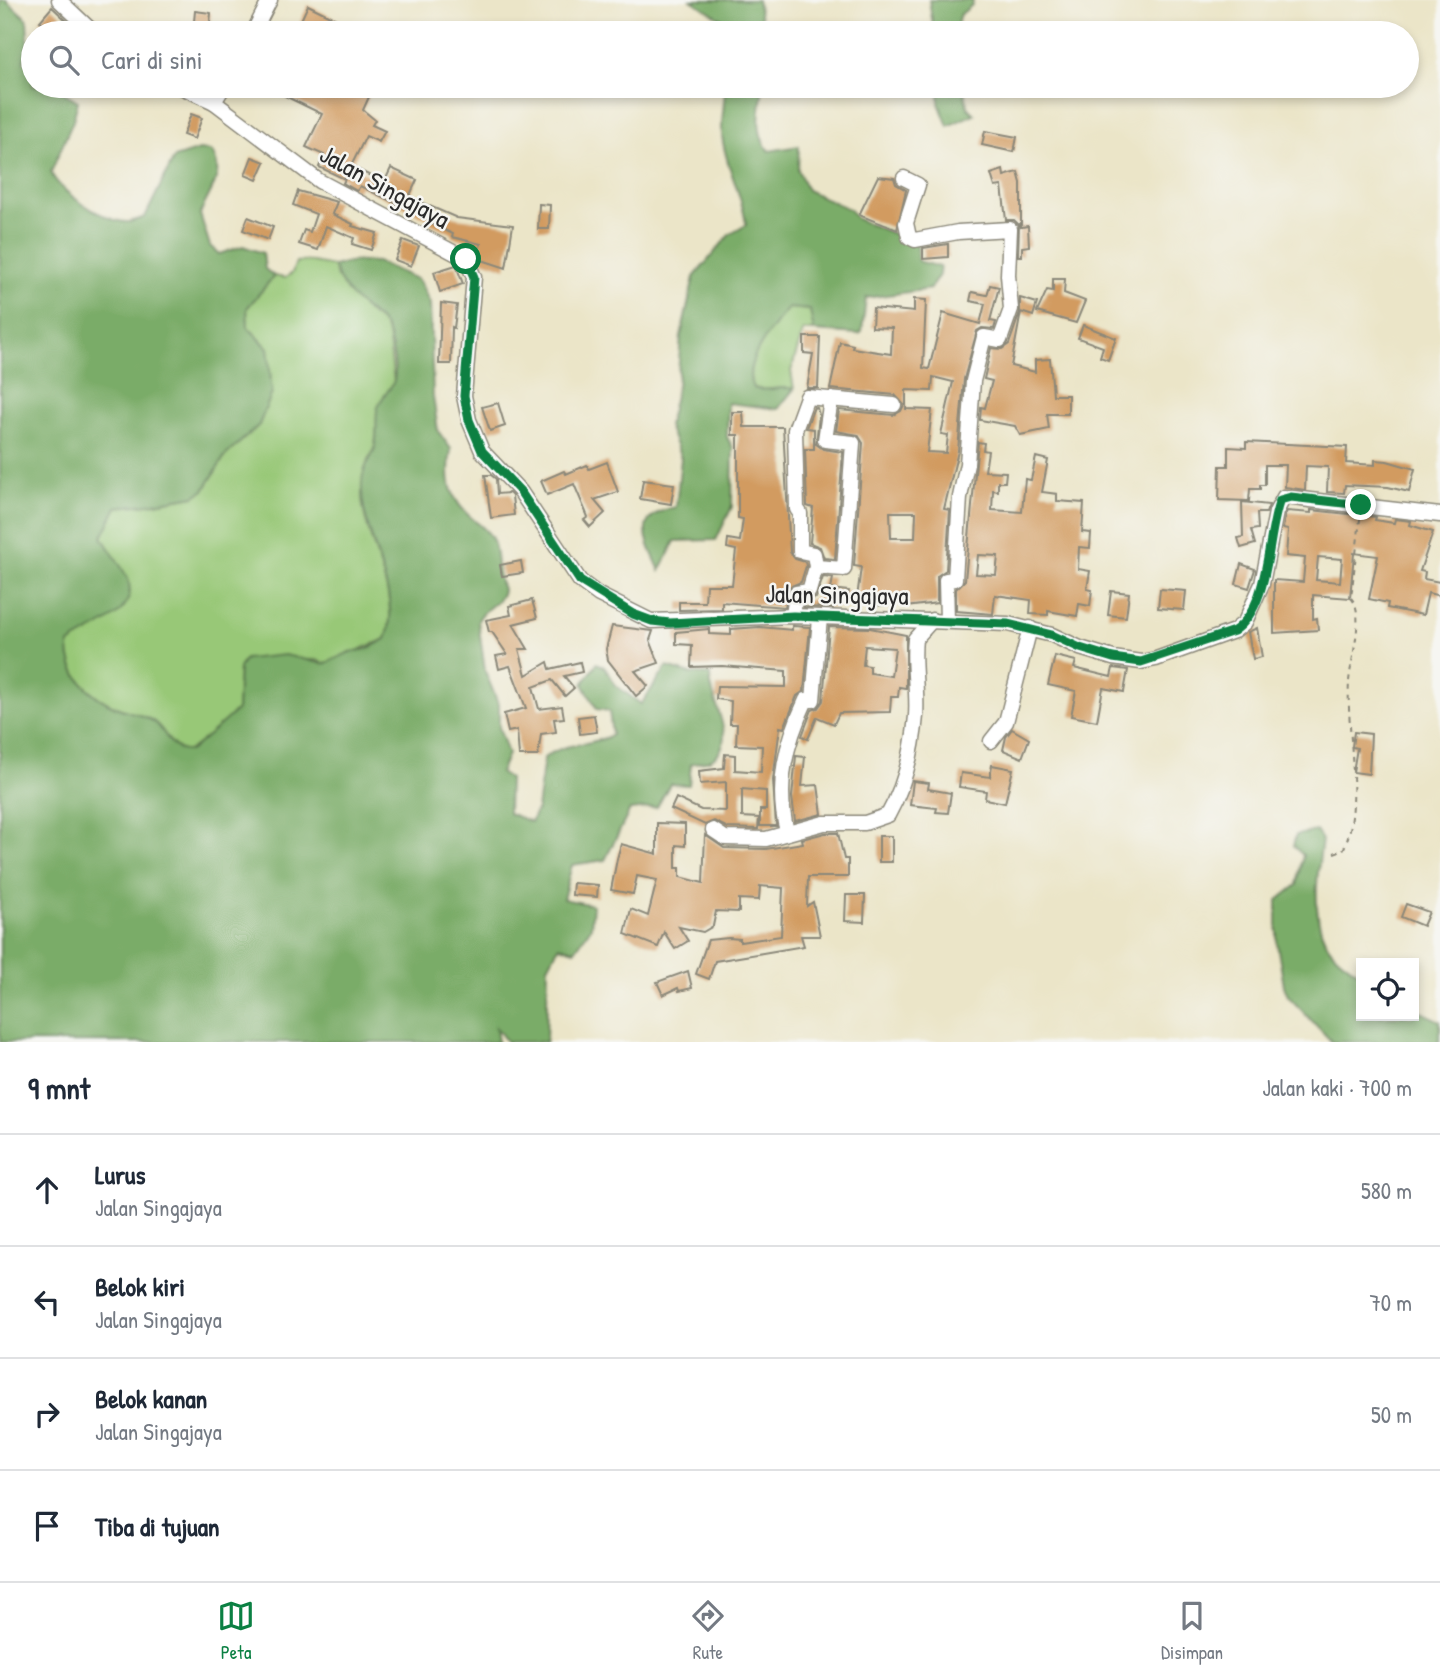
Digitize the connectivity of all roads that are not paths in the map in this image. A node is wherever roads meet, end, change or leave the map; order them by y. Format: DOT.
graph roads {
  1 [pos="59,0"];
  2 [pos="271,0"];
  3 [pos="81,21"];
  4 [pos="260,21"];
  5 [pos="205,98"];
  6 [pos="216,98"];
  7 [pos="214,102"];
  8 [pos="904,178"];
  9 [pos="831,399"];
  10 [pos="894,405"];
  11 [pos="1440,515"];
  12 [pos="816,566"];
  13 [pos="793,616"];
  14 [pos="820,618"];
  15 [pos="932,621"];
  16 [pos="947,621"];
  17 [pos="1030,628"];
  18 [pos="990,741"];
  19 [pos="713,830"];
  20 [pos="787,832"];
  1 -- 3 [label="street"];
  2 -- 4 [label="street"];
  5 -- 7 [label="street, Jalan Singajaya"];
  6 -- 7 [label="street"];
  7 -- 13 [label="street, Jalan Singajaya"];
  8 -- 16 [label="street"];
  9 -- 10 [label="street"];
  9 -- 12 [label="street"];
  9 -- 12 [label="street"];
  11 -- 17 [label="street, Jalan Singajaya"];
  12 -- 13 [label="street"];
  13 -- 14 [label="street, Jalan Singajaya"];
  14 -- 15 [label="street, Jalan Singajaya"];
  14 -- 20 [label="street"];
  15 -- 16 [label="street, Jalan Singajaya"];
  15 -- 20 [label="street"];
  16 -- 17 [label="street, Jalan Singajaya"];
  17 -- 18 [label="street"];
  19 -- 20 [label="street"];
}
